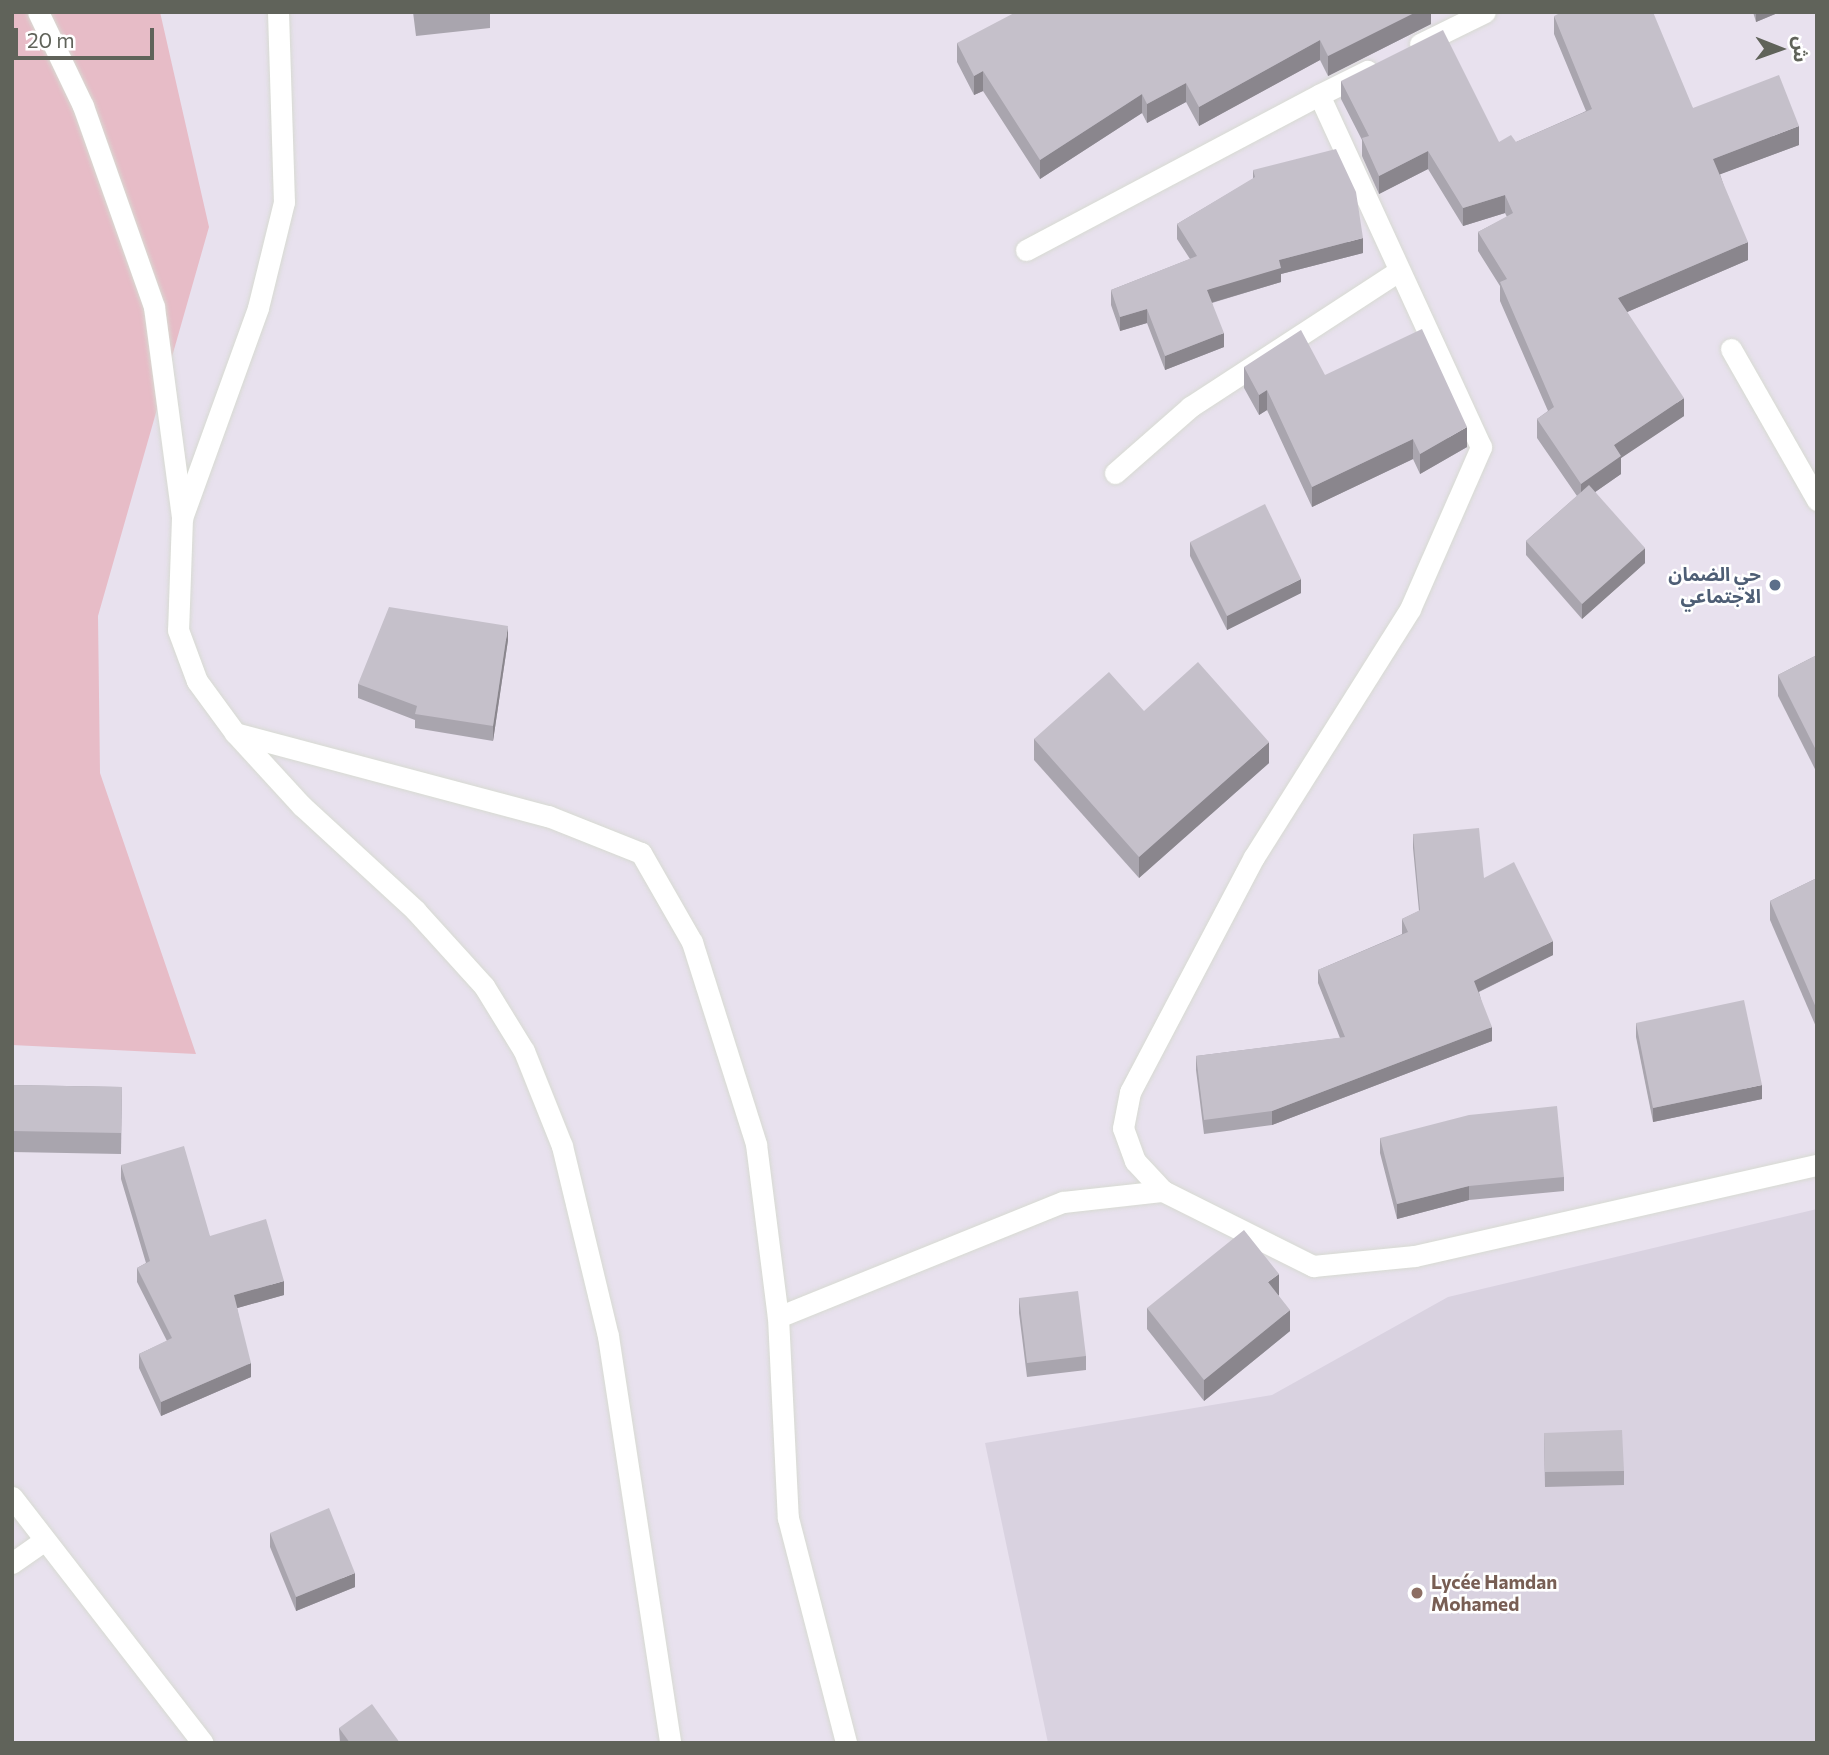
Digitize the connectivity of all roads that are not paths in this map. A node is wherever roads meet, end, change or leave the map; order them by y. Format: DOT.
graph roads {
  1 [pos="38,12"];
  2 [pos="278,12"];
  3 [pos="1485,12"];
  4 [pos="1319,95"];
  5 [pos="1026,250"];
  6 [pos="1399,271"];
  7 [pos="1731,349"];
  8 [pos="1115,473"];
  9 [pos="1817,500"];
  10 [pos="182,518"];
  11 [pos="235,733"];
  12 [pos="1817,1165"];
  13 [pos="1163,1191"];
  14 [pos="778,1317"];
  15 [pos="12,1497"];
  16 [pos="44,1541"];
  17 [pos="12,1563"];
  18 [pos="203,1743"];
  19 [pos="670,1743"];
  20 [pos="846,1743"];
  1 -- 10 [label="street"];
  2 -- 10 [label="street"];
  3 -- 4 [label="street"];
  4 -- 5 [label="street"];
  4 -- 6 [label="street"];
  6 -- 8 [label="street"];
  6 -- 13 [label="street"];
  7 -- 9 [label="street"];
  10 -- 11 [label="street"];
  11 -- 14 [label="street"];
  11 -- 19 [label="street"];
  12 -- 13 [label="street"];
  13 -- 14 [label="street"];
  14 -- 20 [label="street"];
  15 -- 16 [label="street"];
  16 -- 17 [label="street"];
  16 -- 18 [label="street"];
}
